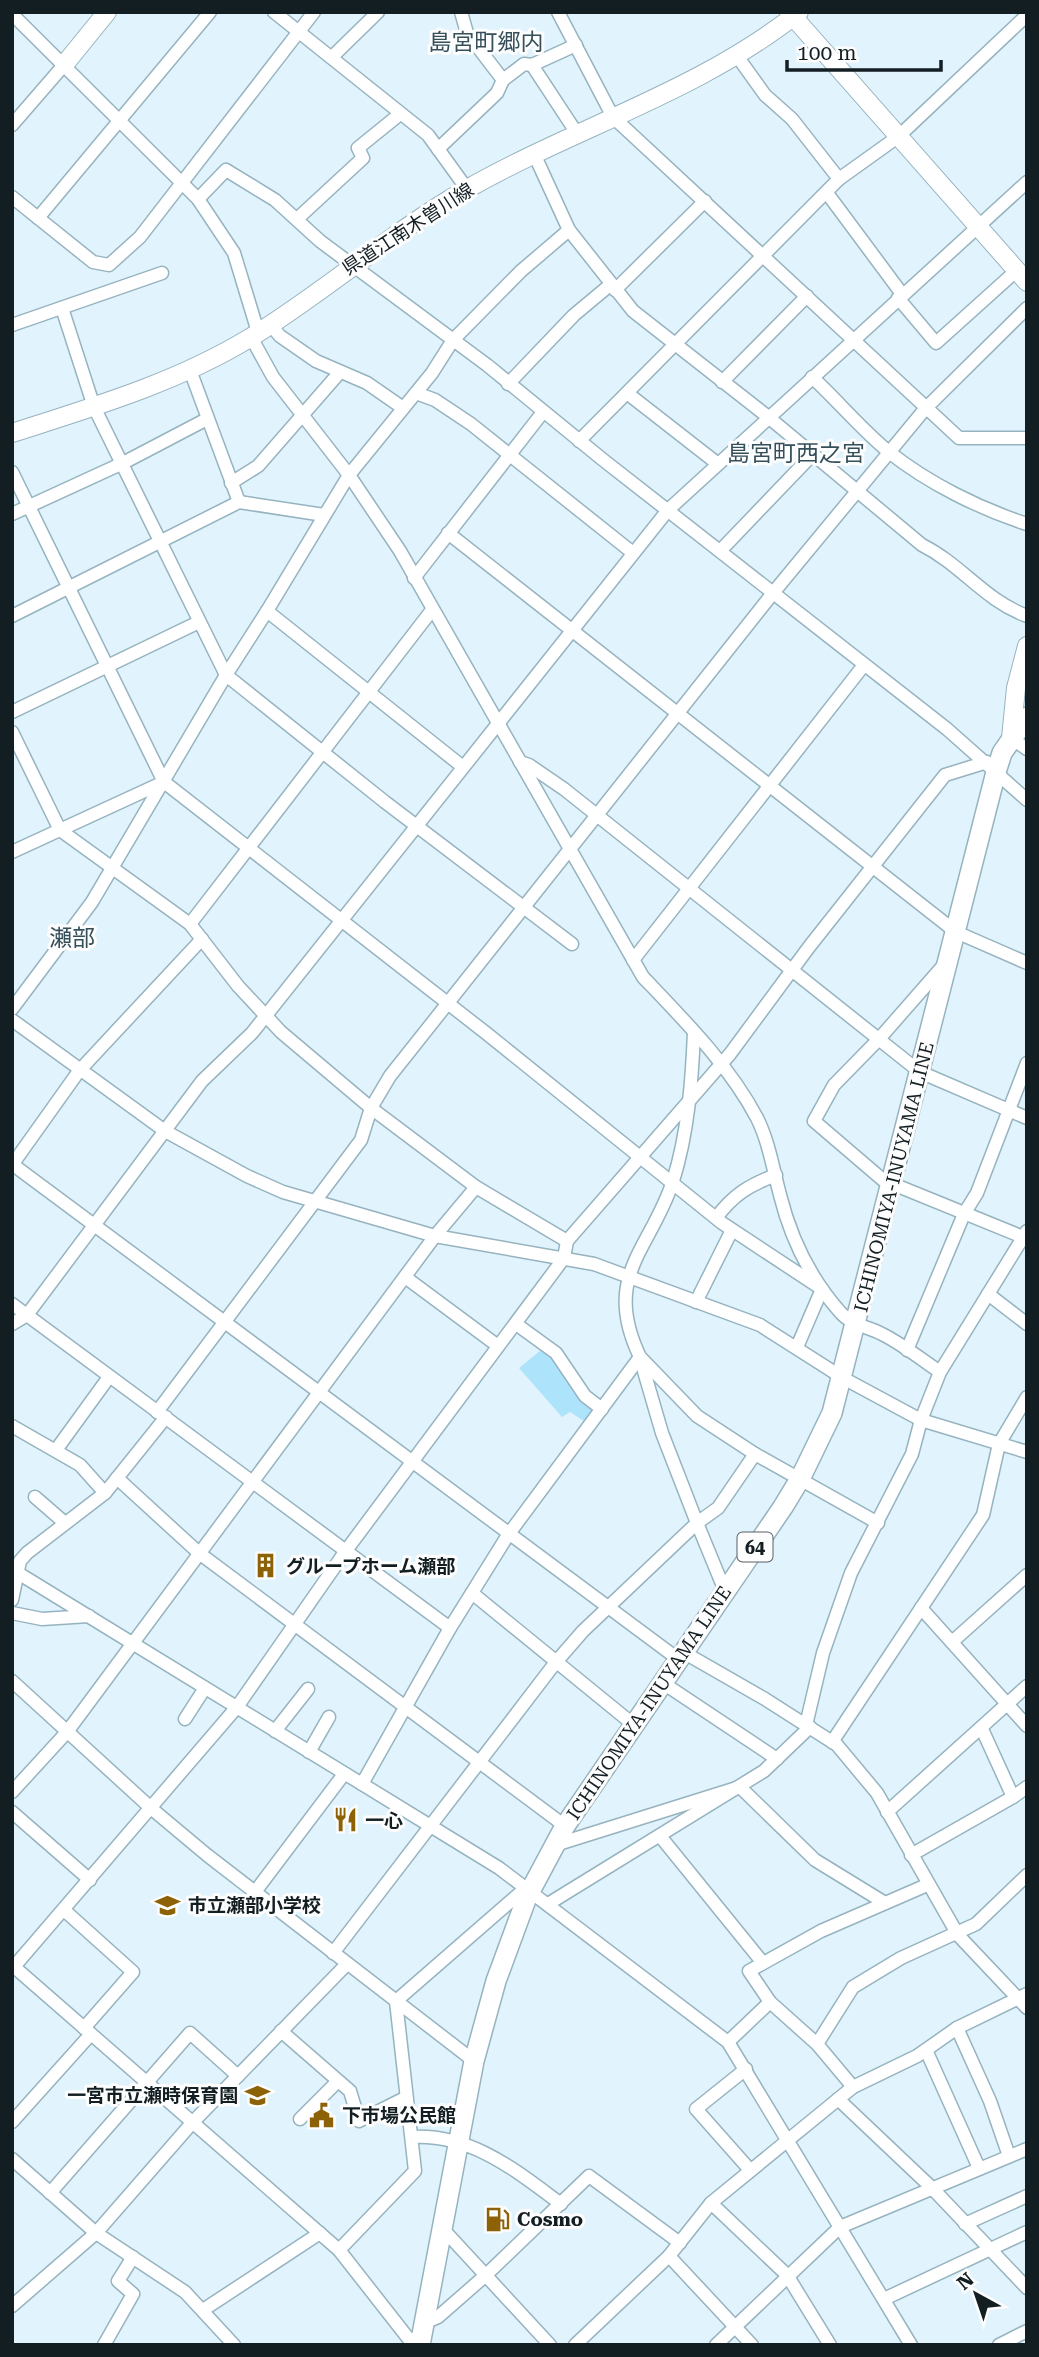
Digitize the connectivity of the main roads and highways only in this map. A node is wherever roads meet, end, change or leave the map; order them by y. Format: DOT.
graph roads {
  1 [pos="107,12"];
  2 [pos="794,14"];
  3 [pos="64,65"];
  4 [pos="1022,277"];
  5 [pos="12,433"];
  6 [pos="1027,646"];
  7 [pos="1027,717"];
  8 [pos="1019,744"];
  9 [pos="422,2336"];
  1 -- 3 [label="main road"];
  2 -- 4 [label="main road"];
  2 -- 5 [label="main road, 県道江南木曽川線"];
  6 -- 8 [label="main road"];
  7 -- 8 [label="main road, ICHINOMIYA-INUYAMA LINE / 64"];
  8 -- 9 [label="main road, ICHINOMIYA-INUYAMA LINE / 64"];
}
